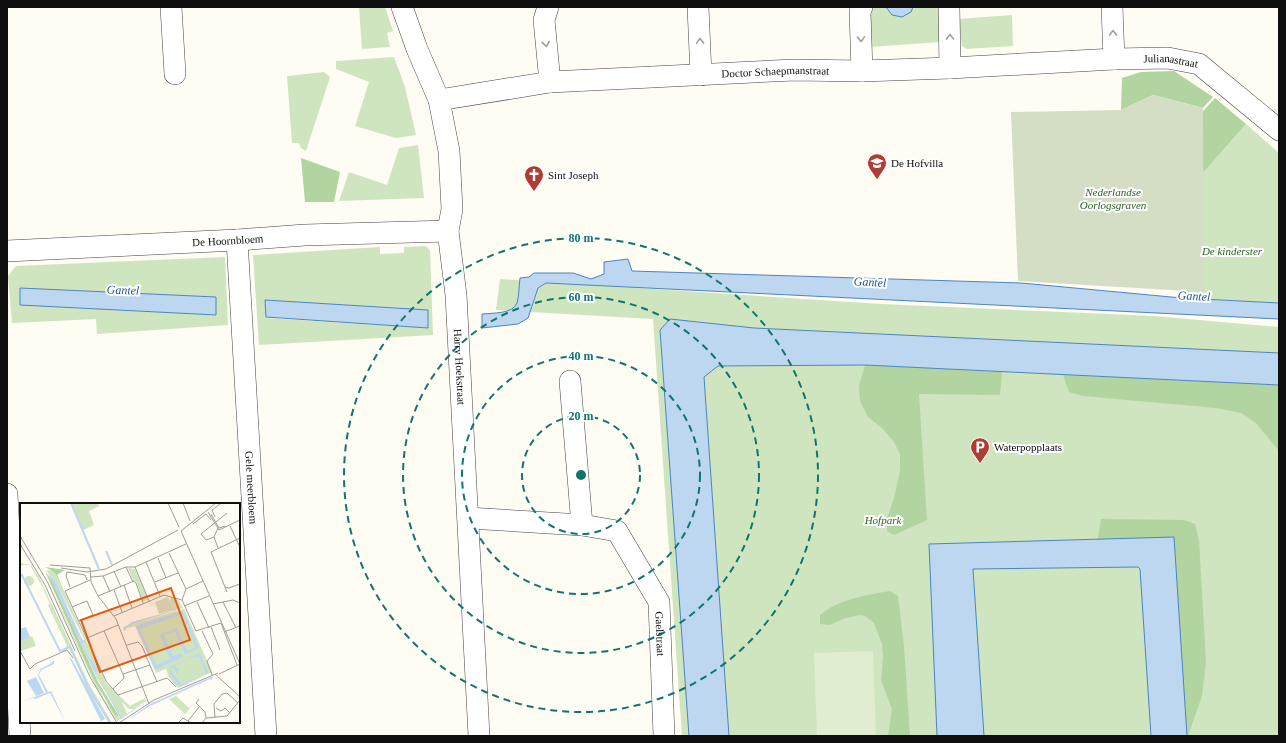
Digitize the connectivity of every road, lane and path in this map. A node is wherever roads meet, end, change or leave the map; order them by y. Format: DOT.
graph roads {
  1 [pos="171,7"];
  2 [pos="402,7"];
  3 [pos="548,7"];
  4 [pos="698,7"];
  5 [pos="862,7"];
  6 [pos="949,7"];
  7 [pos="1112,7"];
  8 [pos="1114,59"];
  9 [pos="950,68"];
  10 [pos="862,71"];
  11 [pos="175,74"];
  12 [pos="701,75"];
  13 [pos="550,82"];
  14 [pos="438,100"];
  15 [pos="1279,130"];
  16 [pos="448,231"];
  17 [pos="237,240"];
  18 [pos="7,251"];
  19 [pos="570,381"];
  20 [pos="7,494"];
  21 [pos="468,518"];
  22 [pos="582,524"];
  23 [pos="20,736"];
  24 [pos="266,736"];
  25 [pos="479,736"];
  26 [pos="664,736"];
  1 -- 11 [label="street"];
  2 -- 14 [label="street, Harry Hoekstraat"];
  3 -- 13 [label="street, one-way"];
  12 -- 4 [label="street, one-way"];
  5 -- 10 [label="street, one-way"];
  9 -- 6 [label="street, one-way"];
  8 -- 7 [label="street, one-way"];
  8 -- 9 [label="street, Doctor Schaepmanstraat"];
  8 -- 15 [label="street, Julianastraat"];
  9 -- 10 [label="street, Doctor Schaepmanstraat"];
  10 -- 12 [label="street, Doctor Schaepmanstraat"];
  12 -- 13 [label="street, Doctor Schaepmanstraat"];
  13 -- 14 [label="street, Doctor Schaepmanstraat"];
  14 -- 16 [label="street, Harry Hoekstraat"];
  16 -- 17 [label="street, De Hoornbloem"];
  16 -- 21 [label="street, Harry Hoekstraat"];
  17 -- 18 [label="street, De Hoornbloem"];
  17 -- 24 [label="street, Gele meerbloem"];
  19 -- 22 [label="street"];
  20 -- 23 [label="street"];
  21 -- 22 [label="street, Gaelstraat"];
  21 -- 25 [label="street, Harry Hoekstraat"];
  22 -- 26 [label="street, Gaelstraat"];
}
